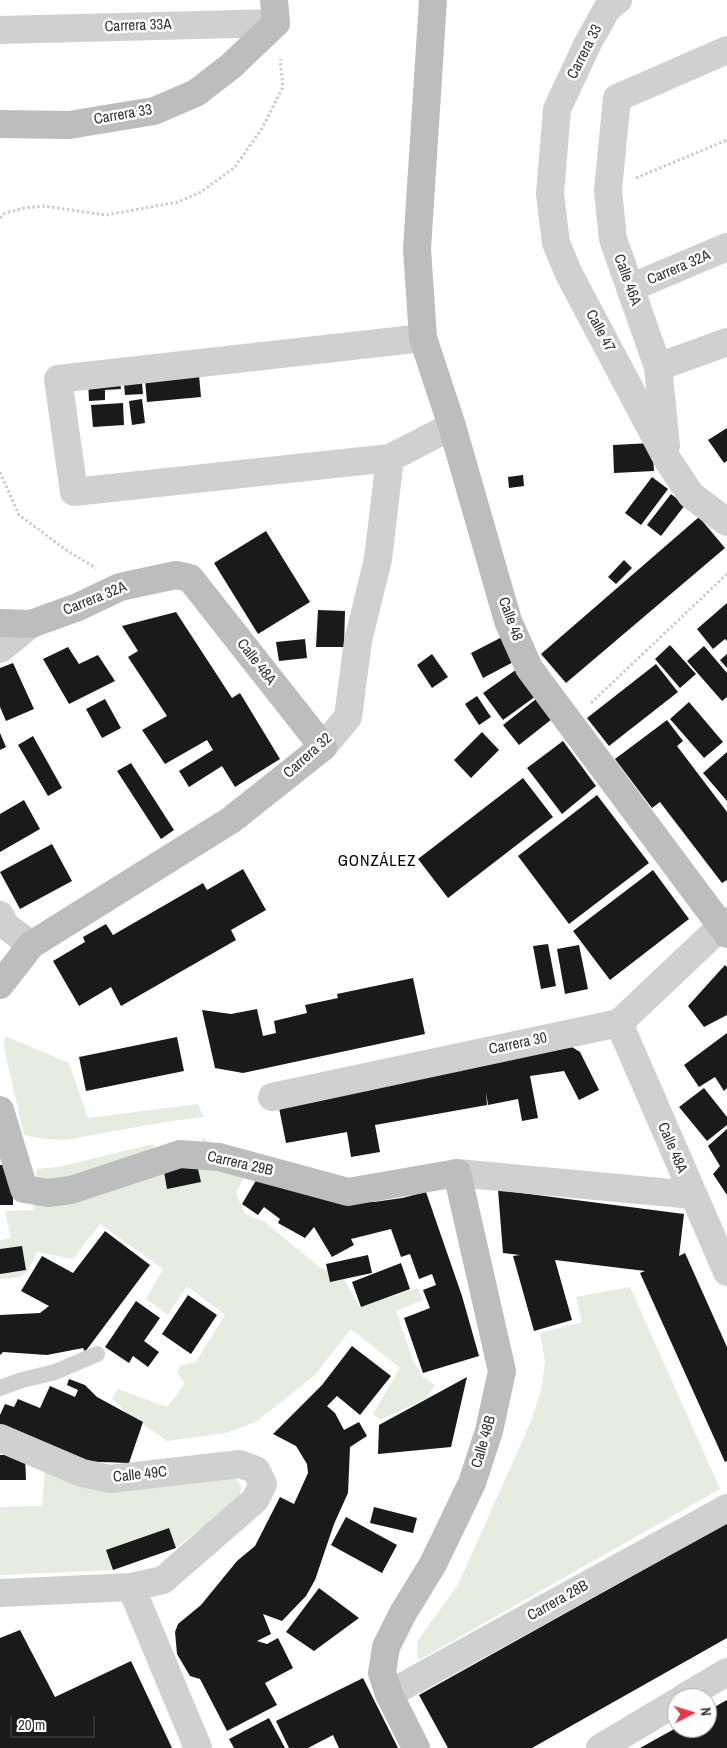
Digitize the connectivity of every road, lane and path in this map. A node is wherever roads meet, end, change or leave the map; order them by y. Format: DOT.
graph roads {
  1 [pos="433,0"];
  2 [pos="618,0"];
  3 [pos="275,11"];
  4 [pos="0,30"];
  5 [pos="727,50"];
  6 [pos="557,109"];
  7 [pos="0,124"];
  8 [pos="727,140"];
  9 [pos="608,190"];
  10 [pos="0,218"];
  11 [pos="727,247"];
  12 [pos="630,288"];
  13 [pos="423,338"];
  14 [pos="727,342"];
  15 [pos="658,367"];
  16 [pos="452,426"];
  17 [pos="390,458"];
  18 [pos="667,459"];
  19 [pos="0,472"];
  20 [pos="727,522"];
  21 [pos="727,574"];
  22 [pos="190,578"];
  23 [pos="120,588"];
  24 [pos="0,623"];
  25 [pos="31,624"];
  26 [pos="0,649"];
  27 [pos="570,722"];
  28 [pos="323,747"];
  29 [pos="2,922"];
  30 [pos="725,927"];
  31 [pos="31,945"];
  32 [pos="0,986"];
  33 [pos="619,1023"];
  34 [pos="272,1097"];
  35 [pos="0,1110"];
  36 [pos="457,1173"];
  37 [pos="693,1195"];
  38 [pos="727,1272"];
  39 [pos="97,1354"];
  40 [pos="0,1388"];
  41 [pos="0,1438"];
  42 [pos="727,1508"];
  43 [pos="131,1587"];
  44 [pos="0,1593"];
  45 [pos="727,1672"];
  46 [pos="701,1688"];
  47 [pos="389,1694"];
  48 [pos="667,1708"];
  49 [pos="198,1748"];
  50 [pos="416,1748"];
  51 [pos="600,1748"];
  1 -- 13 [label="street, Calle 48"];
  2 -- 6 [label="street, Carrera 33"];
  3 -- 4 [label="street, Carrera 33A"];
  3 -- 7 [label="street, Carrera 33"];
  3 -- 10 [label="path"];
  5 -- 9 [label="street, Calle 46A"];
  6 -- 18 [label="street, Calle 47"];
  8 -- 9 [label="path"];
  9 -- 12 [label="street, Calle 46A"];
  11 -- 12 [label="street, Carrera 32A"];
  12 -- 15 [label="street, Calle 46A"];
  13 -- 16 [label="street, Calle 48"];
  13 -- 17 [label="street"];
  14 -- 15 [label="street"];
  15 -- 18 [label="street, Calle 46A"];
  16 -- 17 [label="street"];
  16 -- 27 [label="street, Calle 48"];
  17 -- 28 [label="street, Carrera 32"];
  18 -- 20 [label="street, Calle 47"];
  19 -- 23 [label="path"];
  21 -- 27 [label="path"];
  22 -- 23 [label="street, Carrera 32A"];
  22 -- 28 [label="street, Calle 48A"];
  23 -- 25 [label="street, Carrera 32A"];
  24 -- 25 [label="street, Carrera 32A"];
  25 -- 26 [label="street, Carrera 32A"];
  27 -- 30 [label="street, Calle 48"];
  28 -- 31 [label="street, Carrera 32"];
  29 -- 31 [label="street"];
  30 -- 33 [label="street"];
  31 -- 32 [label="street, Carrera 32"];
  33 -- 34 [label="street, Carrera 30"];
  33 -- 37 [label="street, Calle 48A"];
  35 -- 36 [label="street, Carrera 29B"];
  36 -- 37 [label="street"];
  36 -- 47 [label="street, Calle 48B"];
  37 -- 38 [label="street, Calle 48A"];
  39 -- 40 [label="lane"];
  41 -- 43 [label="street, Calle 49C"];
  42 -- 47 [label="street, Carrera 28B"];
  43 -- 44 [label="street"];
  43 -- 49 [label="street"];
  45 -- 46 [label="street"];
  47 -- 50 [label="street, Calle 48B"];
  48 -- 51 [label="street"];
}
